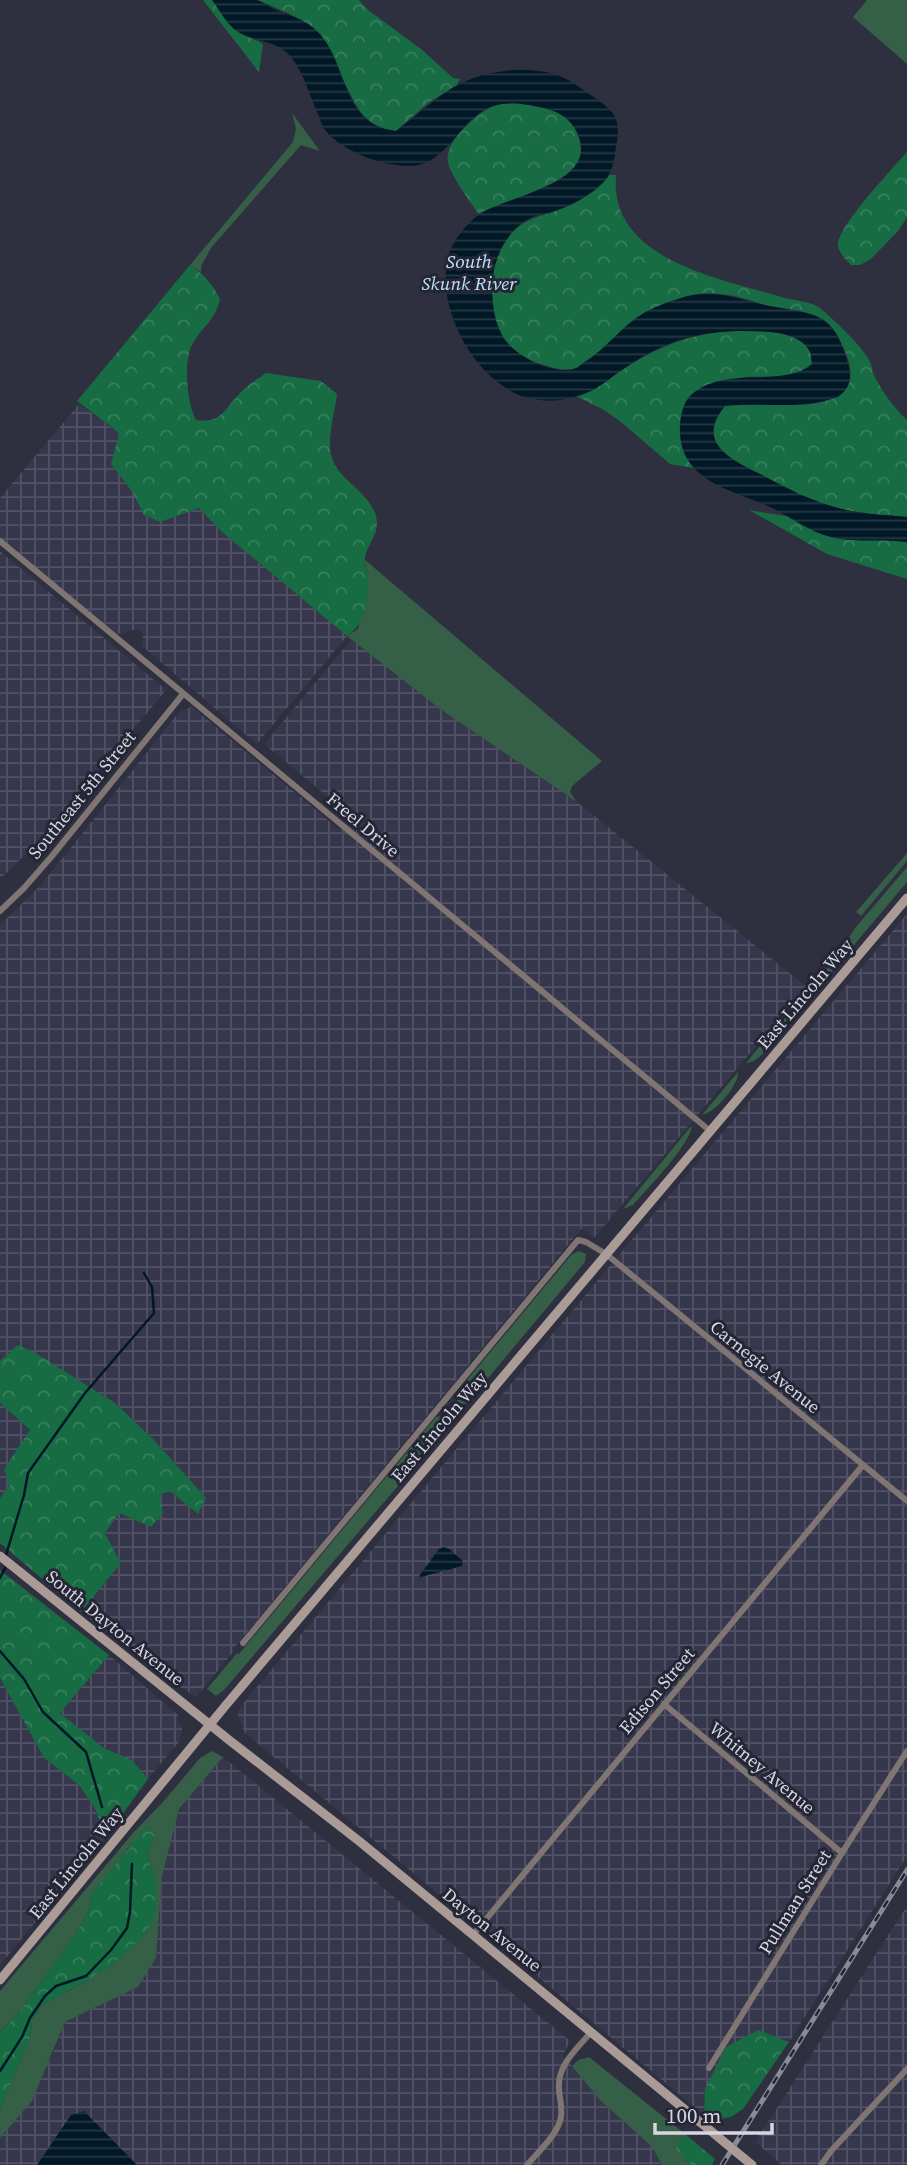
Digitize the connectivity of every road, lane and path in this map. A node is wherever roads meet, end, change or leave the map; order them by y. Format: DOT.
graph roads {
  1 [pos="0,541"];
  2 [pos="183,694"];
  3 [pos="907,898"];
  4 [pos="0,911"];
  5 [pos="709,1130"];
  6 [pos="606,1254"];
  7 [pos="863,1465"];
  8 [pos="907,1501"];
  9 [pos="0,1556"];
  10 [pos="243,1643"];
  11 [pos="664,1704"];
  12 [pos="210,1724"];
  13 [pos="907,1751"];
  14 [pos="842,1853"];
  15 [pos="473,1935"];
  16 [pos="0,1980"];
  17 [pos="591,2032"];
  18 [pos="709,2068"];
  19 [pos="907,2069"];
  20 [pos="527,2165"];
  21 [pos="752,2165"];
  22 [pos="821,2165"];
  1 -- 2 [label="street, Freel Drive"];
  2 -- 4 [label="street, Southeast 5th Street"];
  2 -- 5 [label="street, Freel Drive"];
  3 -- 5 [label="main road, East Lincoln Way"];
  5 -- 6 [label="main road, East Lincoln Way"];
  6 -- 7 [label="street, Carnegie Avenue"];
  6 -- 10 [label="street, Carnegie Avenue"];
  6 -- 12 [label="main road, East Lincoln Way"];
  7 -- 8 [label="street, Carnegie Avenue"];
  7 -- 11 [label="street, Edison Street"];
  9 -- 12 [label="main road, South Dayton Avenue"];
  11 -- 14 [label="street, Whitney Avenue"];
  11 -- 15 [label="street, Edison Street"];
  12 -- 15 [label="main road, Dayton Avenue"];
  12 -- 16 [label="main road, East Lincoln Way"];
  13 -- 14 [label="street, Pullman Street"];
  14 -- 18 [label="street, Pullman Street"];
  15 -- 17 [label="main road, Dayton Avenue"];
  17 -- 20 [label="street"];
  17 -- 21 [label="main road, Dayton Avenue, bridge"];
  19 -- 22 [label="street"];
}
